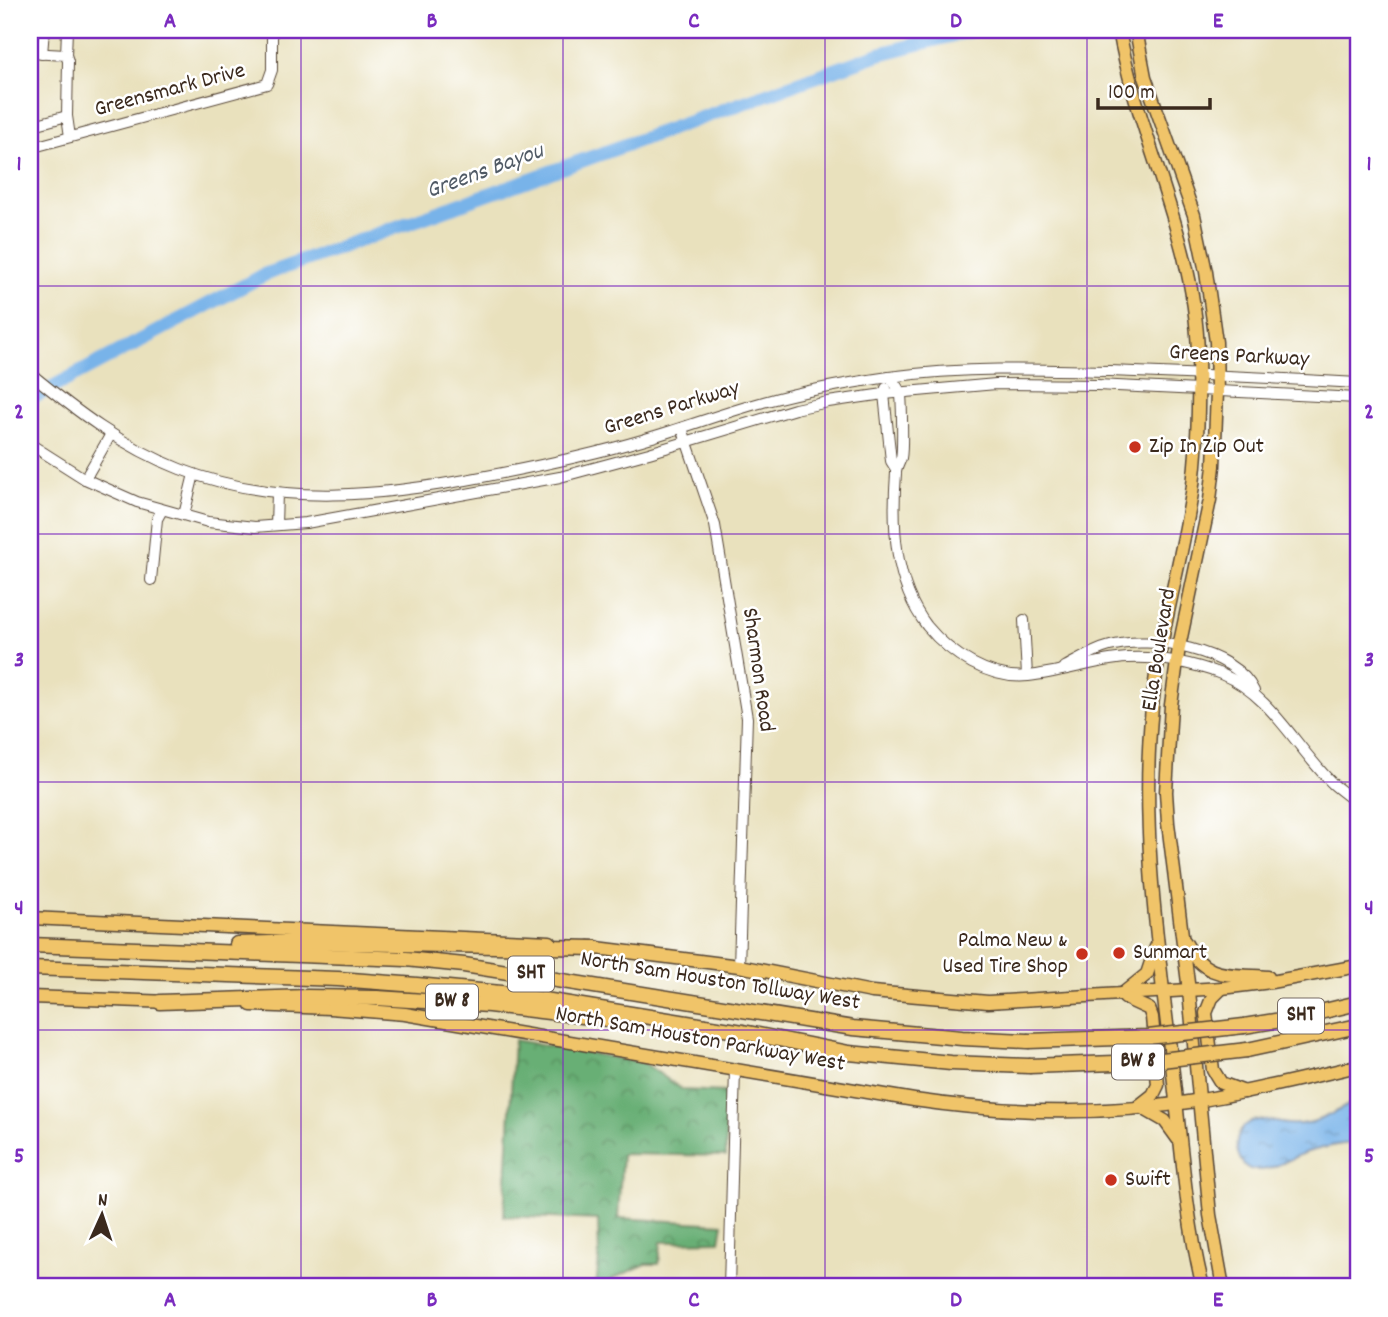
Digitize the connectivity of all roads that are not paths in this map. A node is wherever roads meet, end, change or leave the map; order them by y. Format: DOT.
graph roads {
  1 [pos="44,30"];
  2 [pos="67,30"];
  3 [pos="272,30"];
  4 [pos="1119,30"];
  5 [pos="1136,30"];
  6 [pos="30,53"];
  7 [pos="42,54"];
  8 [pos="66,55"];
  9 [pos="1145,77"];
  10 [pos="1130,82"];
  11 [pos="67,116"];
  12 [pos="30,126"];
  13 [pos="70,137"];
  14 [pos="30,148"];
  15 [pos="1180,172"];
  16 [pos="1162,178"];
  17 [pos="1206,272"];
  18 [pos="1188,274"];
  19 [pos="1097,371"];
  20 [pos="30,373"];
  21 [pos="1198,374"];
  22 [pos="1217,375"];
  23 [pos="890,377"];
  24 [pos="1311,380"];
  25 [pos="1358,383"];
  26 [pos="1097,386"];
  27 [pos="1199,390"];
  28 [pos="901,392"];
  29 [pos="1217,392"];
  30 [pos="884,394"];
  31 [pos="791,395"];
  32 [pos="1310,396"];
  33 [pos="1358,398"];
  34 [pos="795,410"];
  35 [pos="681,428"];
  36 [pos="111,433"];
  37 [pos="687,443"];
  38 [pos="30,444"];
  39 [pos="896,469"];
  40 [pos="194,474"];
  41 [pos="85,479"];
  42 [pos="277,493"];
  43 [pos="162,510"];
  44 [pos="184,515"];
  45 [pos="276,525"];
  46 [pos="1185,532"];
  47 [pos="1204,535"];
  48 [pos="151,580"];
  49 [pos="1024,620"];
  50 [pos="1161,643"];
  51 [pos="1180,647"];
  52 [pos="1158,660"];
  53 [pos="1177,663"];
  54 [pos="1061,669"];
  55 [pos="1027,676"];
  56 [pos="1256,694"];
  57 [pos="1148,790"];
  58 [pos="1166,792"];
  59 [pos="1358,804"];
  60 [pos="1173,867"];
  61 [pos="1151,870"];
  62 [pos="30,918"];
  63 [pos="1157,926"];
  64 [pos="1182,936"];
  65 [pos="30,945"];
  66 [pos="103,948"];
  67 [pos="596,948"];
  68 [pos="1358,965"];
  69 [pos="739,966"];
  70 [pos="30,968"];
  71 [pos="1289,979"];
  72 [pos="1222,988"];
  73 [pos="1189,991"];
  74 [pos="1164,993"];
  75 [pos="1118,996"];
  76 [pos="30,997"];
  77 [pos="160,1002"];
  78 [pos="1358,1003"];
  79 [pos="1358,1026"];
  80 [pos="743,1032"];
  81 [pos="1358,1066"];
  82 [pos="735,1070"];
  83 [pos="1245,1092"];
  84 [pos="1199,1100"];
  85 [pos="1177,1103"];
  86 [pos="1139,1107"];
  87 [pos="1181,1143"];
  88 [pos="729,1287"];
  89 [pos="1203,1287"];
  90 [pos="1223,1287"];
  1 -- 7 [label="street"];
  2 -- 8 [label="street"];
  3 -- 13 [label="street, Greensmark Drive"];
  4 -- 10 [label="main road, Ella Boulevard"];
  5 -- 9 [label="main road, Ella Boulevard"];
  6 -- 7 [label="street"];
  7 -- 8 [label="street"];
  8 -- 11 [label="street"];
  9 -- 10 [label="main road"];
  9 -- 15 [label="main road, Ella Boulevard"];
  10 -- 16 [label="main road, Ella Boulevard"];
  11 -- 12 [label="street"];
  11 -- 13 [label="street"];
  13 -- 14 [label="street, Greensmark Drive"];
  15 -- 16 [label="main road"];
  15 -- 17 [label="main road, Ella Boulevard"];
  16 -- 18 [label="main road, Ella Boulevard"];
  17 -- 18 [label="main road"];
  17 -- 22 [label="main road, Ella Boulevard"];
  18 -- 21 [label="main road, Ella Boulevard"];
  19 -- 21 [label="street, Greens Parkway"];
  19 -- 23 [label="street, Greens Parkway"];
  19 -- 26 [label="street"];
  20 -- 36 [label="street, Greens Parkway"];
  21 -- 22 [label="street, Greens Parkway"];
  21 -- 27 [label="main road, Ella Boulevard"];
  22 -- 24 [label="street, Greens Parkway"];
  22 -- 29 [label="main road, Ella Boulevard"];
  23 -- 28 [label="street"];
  23 -- 30 [label="street"];
  23 -- 31 [label="street, Greens Parkway"];
  24 -- 25 [label="street, Greens Parkway"];
  24 -- 32 [label="street"];
  26 -- 27 [label="street, Greens Parkway"];
  26 -- 28 [label="street, Greens Parkway"];
  27 -- 29 [label="street, Greens Parkway"];
  27 -- 46 [label="main road, Ella Boulevard"];
  28 -- 30 [label="street, Greens Parkway"];
  28 -- 39 [label="street"];
  29 -- 32 [label="street, Greens Parkway"];
  29 -- 47 [label="main road, Ella Boulevard"];
  30 -- 34 [label="street, Greens Parkway"];
  30 -- 39 [label="street"];
  31 -- 34 [label="street"];
  31 -- 35 [label="street, Greens Parkway"];
  32 -- 33 [label="street, Greens Parkway"];
  34 -- 37 [label="street, Greens Parkway"];
  35 -- 37 [label="street, Sharmon Road"];
  35 -- 42 [label="street, Greens Parkway"];
  36 -- 40 [label="street, Greens Parkway"];
  36 -- 41 [label="street"];
  37 -- 45 [label="street, Greens Parkway"];
  37 -- 69 [label="street, Sharmon Road"];
  38 -- 41 [label="street, Greens Parkway"];
  39 -- 55 [label="street"];
  40 -- 42 [label="street, Greens Parkway"];
  40 -- 44 [label="street"];
  41 -- 43 [label="street, Greens Parkway"];
  42 -- 45 [label="street"];
  43 -- 44 [label="street, Greens Parkway"];
  43 -- 48 [label="street"];
  44 -- 45 [label="street, Greens Parkway"];
  46 -- 47 [label="main road"];
  46 -- 50 [label="main road, Ella Boulevard"];
  47 -- 51 [label="main road, Ella Boulevard"];
  49 -- 55 [label="street"];
  50 -- 51 [label="street"];
  50 -- 52 [label="main road, Ella Boulevard"];
  50 -- 54 [label="street"];
  51 -- 53 [label="main road, Ella Boulevard"];
  51 -- 56 [label="street"];
  52 -- 53 [label="street"];
  52 -- 54 [label="street"];
  52 -- 57 [label="main road, Ella Boulevard"];
  53 -- 56 [label="street"];
  53 -- 58 [label="main road, Ella Boulevard"];
  54 -- 55 [label="street"];
  56 -- 59 [label="street"];
  57 -- 58 [label="main road"];
  57 -- 61 [label="main road, Ella Boulevard"];
  58 -- 60 [label="main road, Ella Boulevard"];
  60 -- 61 [label="main road"];
  60 -- 64 [label="main road, Ella Boulevard"];
  61 -- 63 [label="main road, Ella Boulevard"];
  62 -- 67 [label="main road"];
  63 -- 74 [label="main road, Ella Boulevard"];
  63 -- 75 [label="main road"];
  64 -- 71 [label="main road"];
  64 -- 73 [label="main road, Ella Boulevard"];
  65 -- 66 [label="highway, North Sam Houston Tollway West / SHT"];
  66 -- 67 [label="highway"];
  66 -- 78 [label="highway, North Sam Houston Tollway West / SHT, bridge"];
  67 -- 69 [label="main road"];
  68 -- 71 [label="main road"];
  69 -- 75 [label="main road"];
  70 -- 80 [label="highway, North Sam Houston Tollway West / SHT"];
  71 -- 72 [label="main road"];
  72 -- 73 [label="main road"];
  72 -- 83 [label="main road"];
  73 -- 74 [label="main road"];
  73 -- 84 [label="main road, Ella Boulevard"];
  74 -- 75 [label="main road"];
  74 -- 85 [label="main road, Ella Boulevard"];
  75 -- 86 [label="main road"];
  76 -- 77 [label="main road, North Sam Houston Parkway West / BW 8"];
  77 -- 80 [label="highway, BW 8"];
  77 -- 82 [label="main road, North Sam Houston Parkway West"];
  79 -- 80 [label="highway, North Sam Houston Parkway West / BW 8, bridge"];
  81 -- 83 [label="main road, North Sam Houston Parkway West"];
  82 -- 86 [label="main road, North Sam Houston Parkway West"];
  82 -- 88 [label="street"];
  83 -- 84 [label="main road, North Sam Houston Parkway West"];
  84 -- 85 [label="main road, North Sam Houston Parkway West"];
  84 -- 90 [label="main road, Ella Boulevard"];
  85 -- 86 [label="main road, North Sam Houston Parkway West"];
  85 -- 87 [label="main road, Ella Boulevard"];
  86 -- 87 [label="main road"];
  87 -- 89 [label="main road, Ella Boulevard"];
}
